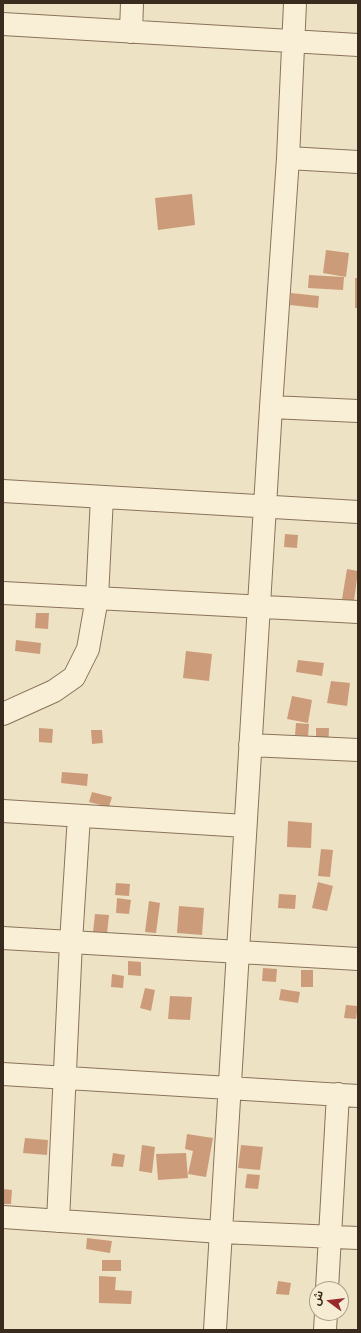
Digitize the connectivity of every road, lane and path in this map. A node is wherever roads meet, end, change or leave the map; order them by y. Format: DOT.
graph roads {
  1 [pos="132,3"];
  2 [pos="295,3"];
  3 [pos="3,24"];
  4 [pos="131,32"];
  5 [pos="292,42"];
  6 [pos="358,46"];
  7 [pos="288,158"];
  8 [pos="358,162"];
  9 [pos="270,407"];
  10 [pos="358,411"];
  11 [pos="3,491"];
  12 [pos="102,497"];
  13 [pos="264,506"];
  14 [pos="358,512"];
  15 [pos="3,593"];
  16 [pos="97,598"];
  17 [pos="258,607"];
  18 [pos="358,612"];
  19 [pos="3,714"];
  20 [pos="250,745"];
  21 [pos="358,750"];
  22 [pos="3,811"];
  23 [pos="79,816"];
  24 [pos="246,826"];
  25 [pos="3,938"];
  26 [pos="71,942"];
  27 [pos="237,952"];
  28 [pos="358,959"];
  29 [pos="3,1074"];
  30 [pos="65,1078"];
  31 [pos="230,1088"];
  32 [pos="348,1095"];
  33 [pos="3,1217"];
  34 [pos="58,1221"];
  35 [pos="221,1232"];
  36 [pos="330,1237"];
  37 [pos="358,1238"];
  38 [pos="327,1281"];
  39 [pos="215,1330"];
  1 -- 4 [label="street"];
  2 -- 5 [label="street"];
  3 -- 4 [label="street"];
  4 -- 5 [label="street"];
  5 -- 6 [label="street"];
  5 -- 7 [label="street"];
  7 -- 8 [label="street"];
  7 -- 9 [label="street"];
  9 -- 10 [label="street"];
  9 -- 13 [label="street"];
  11 -- 12 [label="street"];
  12 -- 13 [label="street"];
  12 -- 16 [label="street"];
  13 -- 14 [label="street"];
  13 -- 17 [label="street"];
  15 -- 16 [label="street"];
  16 -- 17 [label="street"];
  16 -- 19 [label="street"];
  17 -- 18 [label="street"];
  17 -- 20 [label="street"];
  20 -- 21 [label="street"];
  20 -- 24 [label="street"];
  22 -- 23 [label="street"];
  23 -- 24 [label="street"];
  23 -- 26 [label="street"];
  24 -- 27 [label="street"];
  25 -- 26 [label="street"];
  26 -- 27 [label="street"];
  26 -- 30 [label="street"];
  27 -- 28 [label="street"];
  27 -- 31 [label="street"];
  29 -- 30 [label="street"];
  30 -- 31 [label="street"];
  30 -- 34 [label="street"];
  31 -- 32 [label="street"];
  31 -- 35 [label="street"];
  32 -- 36 [label="street"];
  33 -- 34 [label="street"];
  34 -- 35 [label="street"];
  35 -- 36 [label="street"];
  35 -- 39 [label="street"];
  36 -- 37 [label="street"];
  36 -- 38 [label="street"];
}
